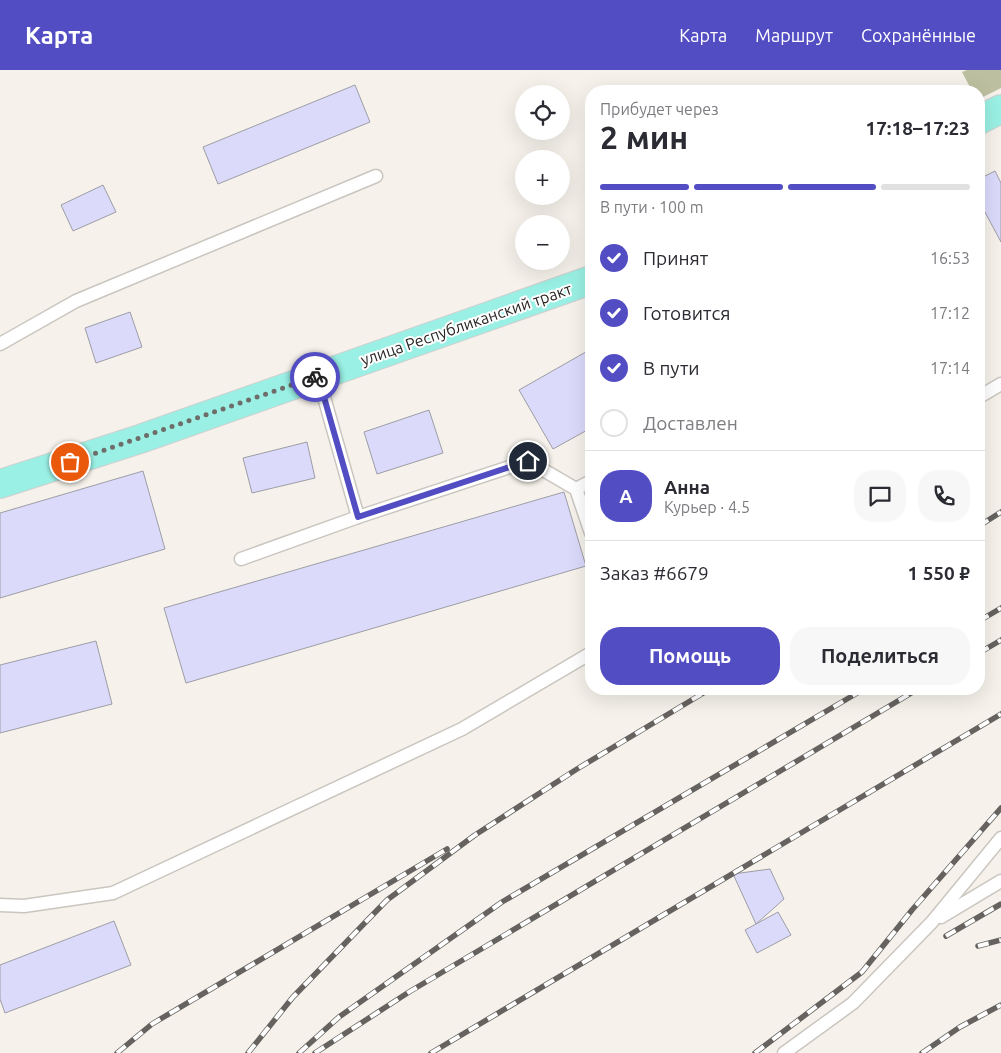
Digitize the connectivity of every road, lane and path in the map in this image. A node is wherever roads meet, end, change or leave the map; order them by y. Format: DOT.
graph roads {
  1 [pos="1001,109"];
  2 [pos="985,117"];
  3 [pos="376,176"];
  4 [pos="585,282"];
  5 [pos="0,344"];
  6 [pos="318,376"];
  7 [pos="1001,384"];
  8 [pos="985,393"];
  9 [pos="0,484"];
  10 [pos="585,484"];
  11 [pos="576,489"];
  12 [pos="585,515"];
  13 [pos="358,517"];
  14 [pos="241,559"];
  15 [pos="585,656"];
  16 [pos="1001,838"];
  17 [pos="1001,882"];
  18 [pos="0,905"];
  19 [pos="932,922"];
  20 [pos="784,1053"];
  1 -- 2 [label="main road"];
  3 -- 5 [label="lane"];
  4 -- 6 [label="main road, улица Республиканский тракт"];
  6 -- 9 [label="main road, улица Республиканский тракт"];
  6 -- 13 [label="lane"];
  7 -- 8 [label="lane"];
  10 -- 11 [label="lane"];
  11 -- 12 [label="lane"];
  11 -- 13 [label="lane"];
  13 -- 14 [label="lane"];
  15 -- 18 [label="lane"];
  16 -- 19 [label="lane"];
  17 -- 19 [label="lane"];
  19 -- 20 [label="lane"];
}
